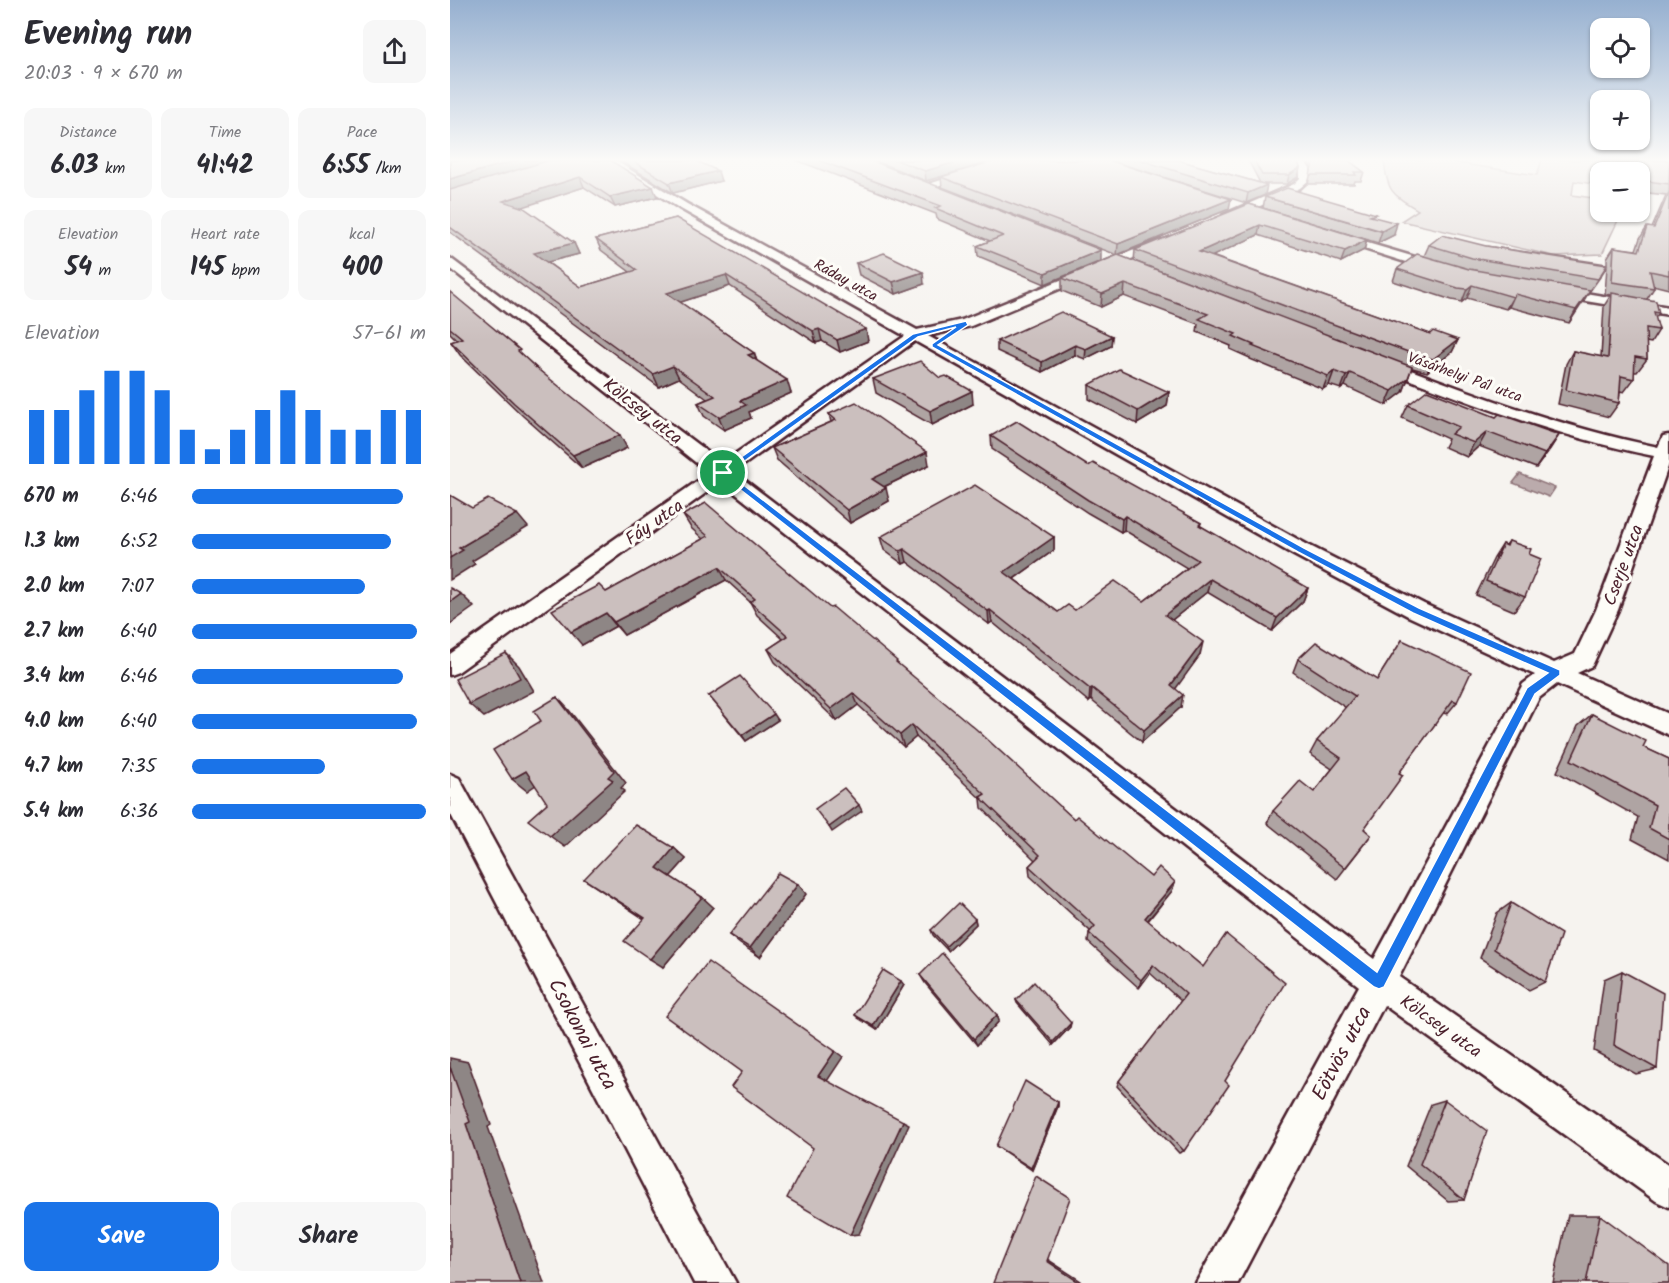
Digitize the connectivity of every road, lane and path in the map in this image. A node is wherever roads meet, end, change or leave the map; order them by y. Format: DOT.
graph roads {
  1 [pos="712,220"];
  2 [pos="1218,220"];
  3 [pos="1215,221"];
  4 [pos="1322,232"];
  5 [pos="1170,239"];
  6 [pos="1093,254"];
  7 [pos="450,262"];
  8 [pos="1114,262"];
  9 [pos="1136,270"];
  10 [pos="1455,273"];
  11 [pos="1539,290"];
  12 [pos="1669,311"];
  13 [pos="966,323"];
  14 [pos="915,335"];
  15 [pos="934,345"];
  16 [pos="1365,358"];
  17 [pos="1668,449"];
  18 [pos="723,473"];
  19 [pos="450,666"];
  20 [pos="1556,672"];
  21 [pos="1669,725"];
  22 [pos="450,786"];
  23 [pos="1379,982"];
  24 [pos="1669,1188"];
  25 [pos="716,1283"];
  26 [pos="1216,1283"];
  1 -- 14 [label="street, Ráday utca"];
  2 -- 3 [label="street"];
  4 -- 10 [label="street"];
  5 -- 8 [label="street"];
  6 -- 8 [label="street"];
  7 -- 18 [label="street, Kölcsey utca"];
  8 -- 9 [label="street"];
  8 -- 13 [label="street"];
  11 -- 12 [label="street"];
  13 -- 14 [label="street"];
  13 -- 15 [label="street"];
  14 -- 15 [label="street, Ráday utca"];
  14 -- 18 [label="street, Fáy utca"];
  15 -- 20 [label="street, Ráday utca"];
  16 -- 17 [label="street, Vásárhelyi Pál utca"];
  17 -- 20 [label="street, Cserje utca"];
  18 -- 19 [label="street, Fáy utca"];
  18 -- 23 [label="street, Kölcsey utca"];
  20 -- 21 [label="street, Ráday utca"];
  20 -- 23 [label="street, Eötvös utca"];
  22 -- 25 [label="street, Csokonai utca"];
  23 -- 24 [label="street, Kölcsey utca"];
  23 -- 26 [label="street, Eötvös utca"];
}
